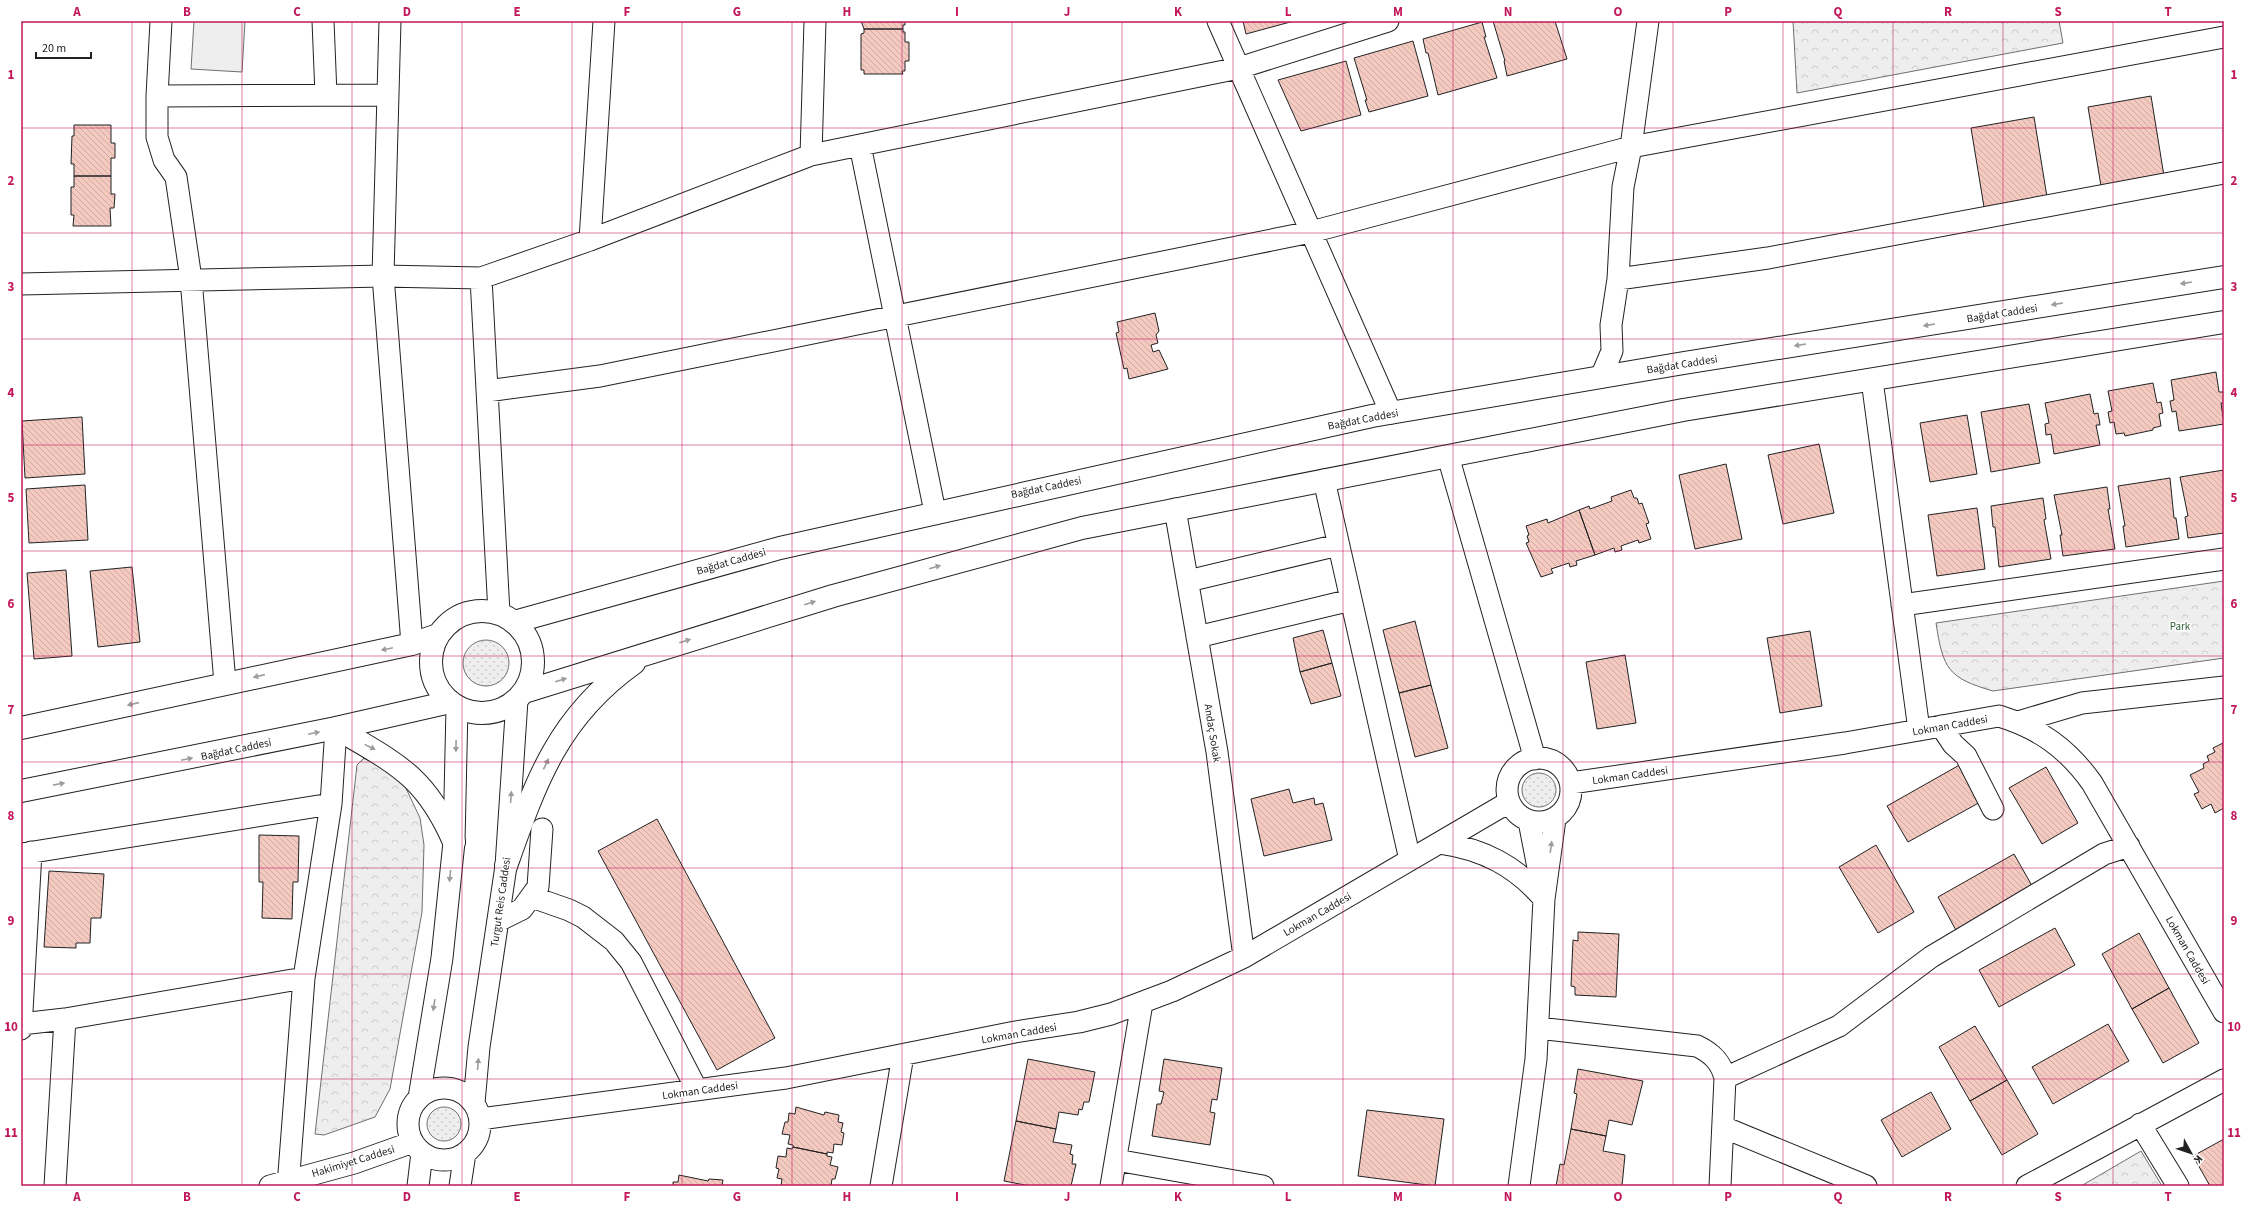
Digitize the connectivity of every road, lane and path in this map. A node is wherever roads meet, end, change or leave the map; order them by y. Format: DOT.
graph roads {
  1 [pos="161,21"];
  2 [pos="323,21"];
  3 [pos="390,21"];
  4 [pos="604,21"];
  5 [pos="815,21"];
  6 [pos="1218,21"];
  7 [pos="1388,21"];
  8 [pos="1648,21"];
  9 [pos="2224,37"];
  10 [pos="1238,68"];
  11 [pos="388,95"];
  12 [pos="157,96"];
  13 [pos="326,96"];
  14 [pos="860,145"];
  15 [pos="1632,148"];
  16 [pos="811,155"];
  17 [pos="2224,173"];
  18 [pos="1311,232"];
  19 [pos="590,240"];
  20 [pos="383,276"];
  21 [pos="2224,277"];
  22 [pos="481,278"];
  23 [pos="191,279"];
  24 [pos="1618,279"];
  25 [pos="21,284"];
  26 [pos="895,318"];
  27 [pos="2224,322"];
  28 [pos="1601,377"];
  29 [pos="1872,380"];
  30 [pos="487,391"];
  31 [pos="1391,413"];
  32 [pos="1448,456"];
  33 [pos="1324,480"];
  34 [pos="1175,509"];
  35 [pos="935,512"];
  36 [pos="1338,545"];
  37 [pos="2224,559"];
  38 [pos="1188,581"];
  39 [pos="1351,600"];
  40 [pos="1902,605"];
  41 [pos="507,618"];
  42 [pos="438,635"];
  43 [pos="1197,637"];
  44 [pos="412,644"];
  45 [pos="654,651"];
  46 [pos="226,683"];
  47 [pos="2224,687"];
  48 [pos="520,696"];
  49 [pos="453,705"];
  50 [pos="2018,722"];
  51 [pos="1941,726"];
  52 [pos="21,728"];
  53 [pos="336,728"];
  54 [pos="1919,730"];
  55 [pos="1536,759"];
  56 [pos="1571,783"];
  57 [pos="21,791"];
  58 [pos="1509,802"];
  59 [pos="331,804"];
  60 [pos="1993,809"];
  61 [pos="1556,819"];
  62 [pos="1529,821"];
  63 [pos="542,829"];
  64 [pos="454,842"];
  65 [pos="1440,842"];
  66 [pos="2129,846"];
  67 [pos="26,853"];
  68 [pos="1410,860"];
  69 [pos="506,866"];
  70 [pos="532,897"];
  71 [pos="1544,899"];
  72 [pos="498,921"];
  73 [pos="1244,957"];
  74 [pos="304,978"];
  75 [pos="1142,1004"];
  76 [pos="2224,1012"];
  77 [pos="65,1019"];
  78 [pos="21,1024"];
  79 [pos="1538,1028"];
  80 [pos="21,1029"];
  81 [pos="904,1055"];
  82 [pos="1725,1078"];
  83 [pos="2224,1080"];
  84 [pos="697,1090"];
  85 [pos="419,1098"];
  86 [pos="477,1111"];
  87 [pos="2140,1124"];
  88 [pos="1723,1127"];
  89 [pos="417,1148"];
  90 [pos="465,1154"];
  91 [pos="1116,1160"];
  92 [pos="282,1184"];
  93 [pos="55,1186"];
  94 [pos="418,1186"];
  95 [pos="460,1186"];
  96 [pos="880,1186"];
  97 [pos="1111,1186"];
  98 [pos="1263,1186"];
  99 [pos="1519,1186"];
  100 [pos="1720,1186"];
  101 [pos="1866,1186"];
  102 [pos="2027,1186"];
  103 [pos="2178,1186"];
  1 -- 12 [label="street"];
  2 -- 13 [label="street"];
  3 -- 11 [label="street"];
  4 -- 19 [label="street"];
  5 -- 16 [label="street"];
  6 -- 10 [label="street"];
  7 -- 10 [label="street"];
  8 -- 15 [label="street"];
  9 -- 15 [label="street"];
  10 -- 14 [label="street"];
  10 -- 18 [label="street"];
  11 -- 13 [label="street"];
  11 -- 20 [label="street"];
  12 -- 13 [label="street"];
  12 -- 23 [label="street"];
  14 -- 16 [label="street"];
  14 -- 26 [label="street"];
  15 -- 18 [label="street"];
  15 -- 24 [label="street"];
  16 -- 19 [label="street"];
  17 -- 24 [label="street"];
  18 -- 26 [label="street"];
  18 -- 31 [label="street"];
  19 -- 22 [label="street"];
  20 -- 22 [label="street"];
  20 -- 23 [label="street"];
  20 -- 44 [label="street"];
  21 -- 28 [label="main road, Bağdat Caddesi, one-way"];
  22 -- 30 [label="street"];
  23 -- 25 [label="street"];
  23 -- 46 [label="street"];
  24 -- 28 [label="street"];
  26 -- 30 [label="street"];
  26 -- 35 [label="street"];
  27 -- 29 [label="main road"];
  28 -- 31 [label="main road, Bağdat Caddesi"];
  29 -- 32 [label="main road"];
  29 -- 40 [label="street"];
  30 -- 41 [label="street"];
  31 -- 35 [label="main road, Bağdat Caddesi"];
  32 -- 33 [label="main road"];
  32 -- 55 [label="street"];
  33 -- 34 [label="main road"];
  33 -- 36 [label="street"];
  34 -- 38 [label="street, Andaç Sokak"];
  45 -- 34 [label="main road, one-way"];
  35 -- 41 [label="main road, Bağdat Caddesi"];
  36 -- 38 [label="street"];
  36 -- 39 [label="street"];
  37 -- 40 [label="street"];
  38 -- 43 [label="street, Andaç Sokak"];
  39 -- 43 [label="street"];
  39 -- 68 [label="street"];
  40 -- 54 [label="street"];
  41 -- 42 [label="main road"];
  41 -- 48 [label="main road"];
  42 -- 44 [label="main road"];
  42 -- 49 [label="main road"];
  43 -- 73 [label="street, Andaç Sokak"];
  44 -- 46 [label="main road, one-way"];
  48 -- 45 [label="main road, one-way"];
  69 -- 45 [label="main road, one-way"];
  46 -- 52 [label="main road, one-way"];
  47 -- 50 [label="street"];
  48 -- 49 [label="main road"];
  69 -- 48 [label="street, Turgut Reis Caddesi, one-way"];
  49 -- 53 [label="main road, Bağdat Caddesi"];
  49 -- 64 [label="street, one-way"];
  50 -- 51 [label="street, Lokman Caddesi"];
  50 -- 66 [label="street, Lokman Caddesi"];
  51 -- 54 [label="street, Lokman Caddesi"];
  51 -- 60 [label="street"];
  57 -- 53 [label="main road, Bağdat Caddesi, one-way"];
  53 -- 59 [label="street"];
  53 -- 64 [label="main road, one-way"];
  54 -- 56 [label="street, Lokman Caddesi"];
  55 -- 56 [label="street"];
  55 -- 58 [label="street"];
  56 -- 61 [label="street"];
  58 -- 62 [label="street"];
  58 -- 65 [label="street, Lokman Caddesi"];
  59 -- 67 [label="street"];
  59 -- 74 [label="street"];
  61 -- 62 [label="street"];
  71 -- 61 [label="street, one-way"];
  62 -- 71 [label="street"];
  63 -- 70 [label="street"];
  64 -- 85 [label="street, one-way"];
  65 -- 68 [label="street, Lokman Caddesi"];
  65 -- 71 [label="street"];
  66 -- 76 [label="street, Lokman Caddesi"];
  66 -- 82 [label="street"];
  67 -- 78 [label="street"];
  68 -- 73 [label="street, Lokman Caddesi"];
  69 -- 72 [label="street, Turgut Reis Caddesi"];
  70 -- 72 [label="street"];
  70 -- 84 [label="street"];
  71 -- 79 [label="street"];
  86 -- 72 [label="street, Turgut Reis Caddesi, one-way"];
  73 -- 75 [label="street, Lokman Caddesi"];
  74 -- 77 [label="street"];
  74 -- 92 [label="street"];
  75 -- 81 [label="street, Lokman Caddesi"];
  75 -- 91 [label="street"];
  77 -- 78 [label="street"];
  77 -- 93 [label="street"];
  78 -- 80 [label="street"];
  79 -- 82 [label="street"];
  79 -- 99 [label="street"];
  81 -- 84 [label="street, Lokman Caddesi"];
  81 -- 96 [label="street"];
  82 -- 88 [label="street"];
  83 -- 87 [label="street"];
  84 -- 86 [label="street, Lokman Caddesi"];
  85 -- 86 [label="street"];
  85 -- 89 [label="street"];
  86 -- 90 [label="street"];
  87 -- 102 [label="street"];
  87 -- 103 [label="street"];
  88 -- 100 [label="street"];
  88 -- 101 [label="street"];
  89 -- 90 [label="street"];
  89 -- 92 [label="street, Hakimiyet Caddesi"];
  89 -- 94 [label="street"];
  90 -- 95 [label="street"];
  91 -- 97 [label="street"];
  91 -- 98 [label="street"];
}
